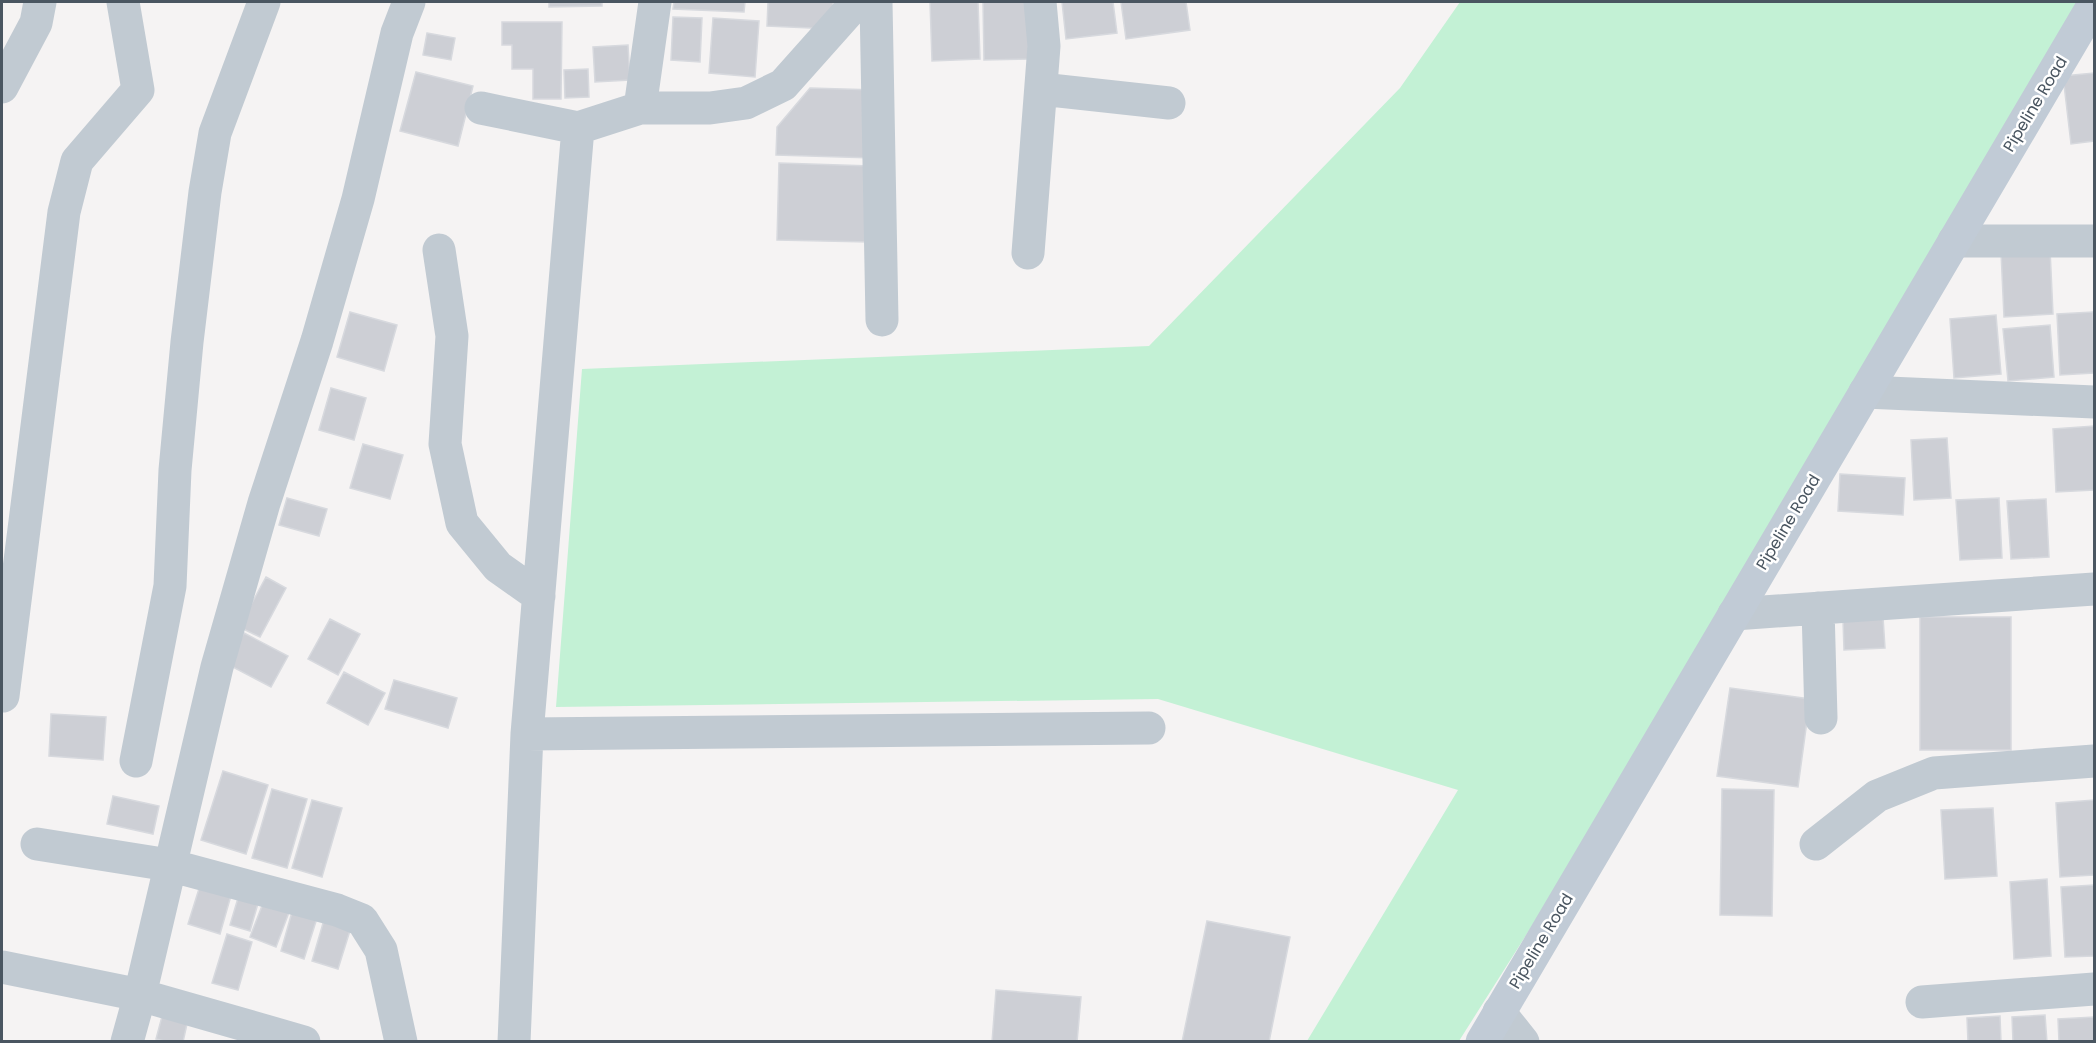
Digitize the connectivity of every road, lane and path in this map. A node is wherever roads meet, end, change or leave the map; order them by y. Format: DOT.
graph roads {
  1 [pos="123,2"];
  2 [pos="264,2"];
  3 [pos="409,2"];
  4 [pos="655,2"];
  5 [pos="857,2"];
  6 [pos="876,2"];
  7 [pos="1040,2"];
  8 [pos="2094,4"];
  9 [pos="38,12"];
  10 [pos="2,30"];
  11 [pos="2,87"];
  12 [pos="1041,89"];
  13 [pos="1169,103"];
  14 [pos="481,108"];
  15 [pos="640,108"];
  16 [pos="578,128"];
  17 [pos="1954,241"];
  18 [pos="2094,241"];
  19 [pos="439,250"];
  20 [pos="1028,253"];
  21 [pos="882,320"];
  22 [pos="1865,392"];
  23 [pos="2094,402"];
  24 [pos="2094,589"];
  25 [pos="539,596"];
  26 [pos="1818,608"];
  27 [pos="1734,614"];
  28 [pos="3,696"];
  29 [pos="1821,718"];
  30 [pos="1149,728"];
  31 [pos="527,735"];
  32 [pos="136,761"];
  33 [pos="2094,761"];
  34 [pos="37,844"];
  35 [pos="1816,844"];
  36 [pos="169,865"];
  37 [pos="2,967"];
  38 [pos="2094,989"];
  39 [pos="140,995"];
  40 [pos="1922,1002"];
  41 [pos="1499,1012"];
  42 [pos="127,1041"];
  43 [pos="304,1041"];
  44 [pos="401,1041"];
  45 [pos="514,1041"];
  46 [pos="1482,1041"];
  47 [pos="1523,1041"];
  1 -- 28 [label="street"];
  2 -- 32 [label="street"];
  3 -- 36 [label="street"];
  4 -- 15 [label="street"];
  5 -- 15 [label="street"];
  6 -- 21 [label="street"];
  7 -- 12 [label="street"];
  8 -- 17 [label="street, Pipeline Road"];
  9 -- 10 [label="street"];
  9 -- 11 [label="street"];
  12 -- 13 [label="street"];
  12 -- 20 [label="street"];
  14 -- 16 [label="street"];
  15 -- 16 [label="street"];
  16 -- 25 [label="street"];
  17 -- 18 [label="street"];
  17 -- 22 [label="street, Pipeline Road"];
  19 -- 25 [label="street"];
  22 -- 23 [label="street"];
  22 -- 27 [label="street, Pipeline Road"];
  24 -- 26 [label="street"];
  25 -- 31 [label="street"];
  26 -- 27 [label="street"];
  26 -- 29 [label="street"];
  27 -- 41 [label="street, Pipeline Road"];
  30 -- 31 [label="street"];
  31 -- 45 [label="street"];
  33 -- 35 [label="street"];
  34 -- 36 [label="street"];
  36 -- 39 [label="street"];
  36 -- 44 [label="street"];
  37 -- 39 [label="street"];
  38 -- 40 [label="street"];
  39 -- 42 [label="street"];
  39 -- 43 [label="street"];
  41 -- 46 [label="street, Pipeline Road"];
  41 -- 47 [label="street"];
}
